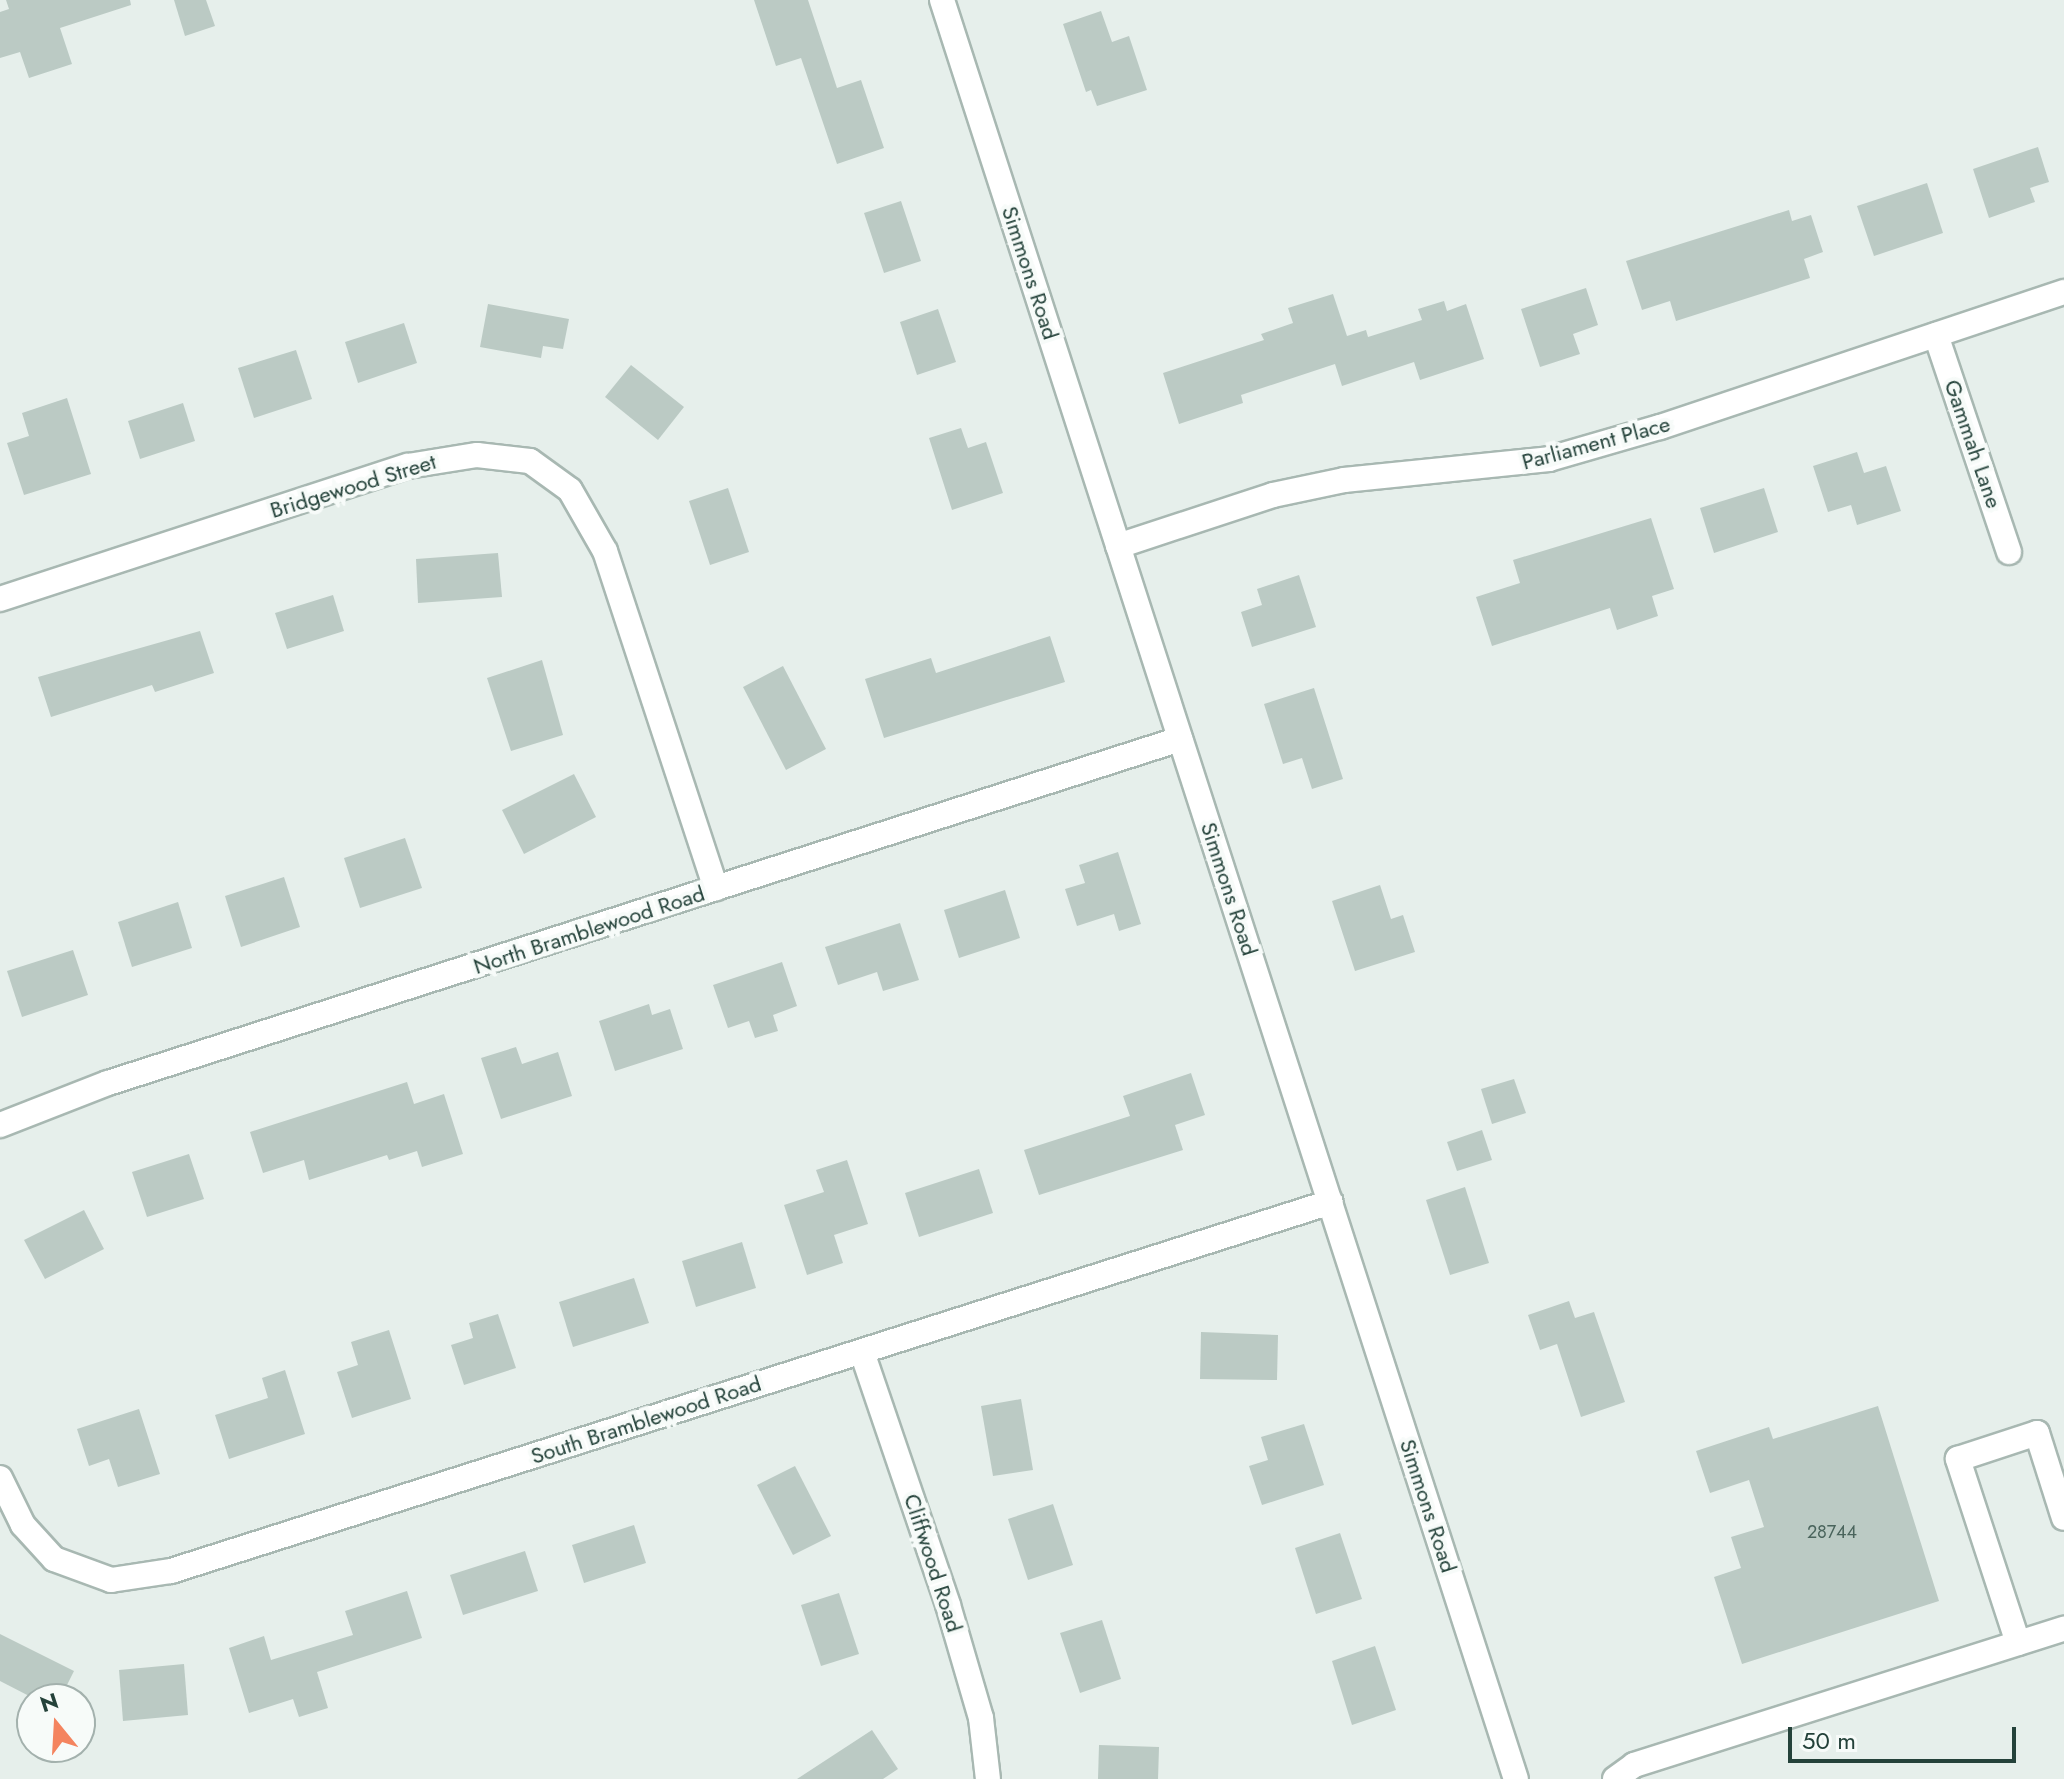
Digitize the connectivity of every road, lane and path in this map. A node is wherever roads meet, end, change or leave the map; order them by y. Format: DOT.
graph roads {
  1 [pos="942,0"];
  2 [pos="2064,292"];
  3 [pos="1936,335"];
  4 [pos="1118,546"];
  5 [pos="2009,552"];
  6 [pos="0,599"];
  7 [pos="1180,739"];
  8 [pos="716,888"];
  9 [pos="0,1125"];
  10 [pos="1331,1202"];
  11 [pos="862,1352"];
  12 [pos="0,1478"];
  13 [pos="2064,1518"];
  14 [pos="2064,1629"];
  15 [pos="2018,1643"];
  16 [pos="988,1779"];
  17 [pos="1516,1779"];
  18 [pos="1615,1779"];
  1 -- 4 [label="street, Simmons Road"];
  2 -- 3 [label="street, Parliament Place"];
  3 -- 4 [label="street, Parliament Place"];
  3 -- 5 [label="street, Gammah Lane"];
  4 -- 7 [label="street, Simmons Road"];
  6 -- 8 [label="street, Bridgewood Street"];
  7 -- 8 [label="street, North Bramblewood Road"];
  7 -- 10 [label="street, Simmons Road"];
  8 -- 9 [label="street, North Bramblewood Road"];
  10 -- 11 [label="street, South Bramblewood Road"];
  10 -- 17 [label="street, Simmons Road"];
  11 -- 12 [label="street, South Bramblewood Road"];
  11 -- 16 [label="street, Cliffwood Road"];
  13 -- 15 [label="street"];
  14 -- 15 [label="street"];
  15 -- 18 [label="street"];
}
